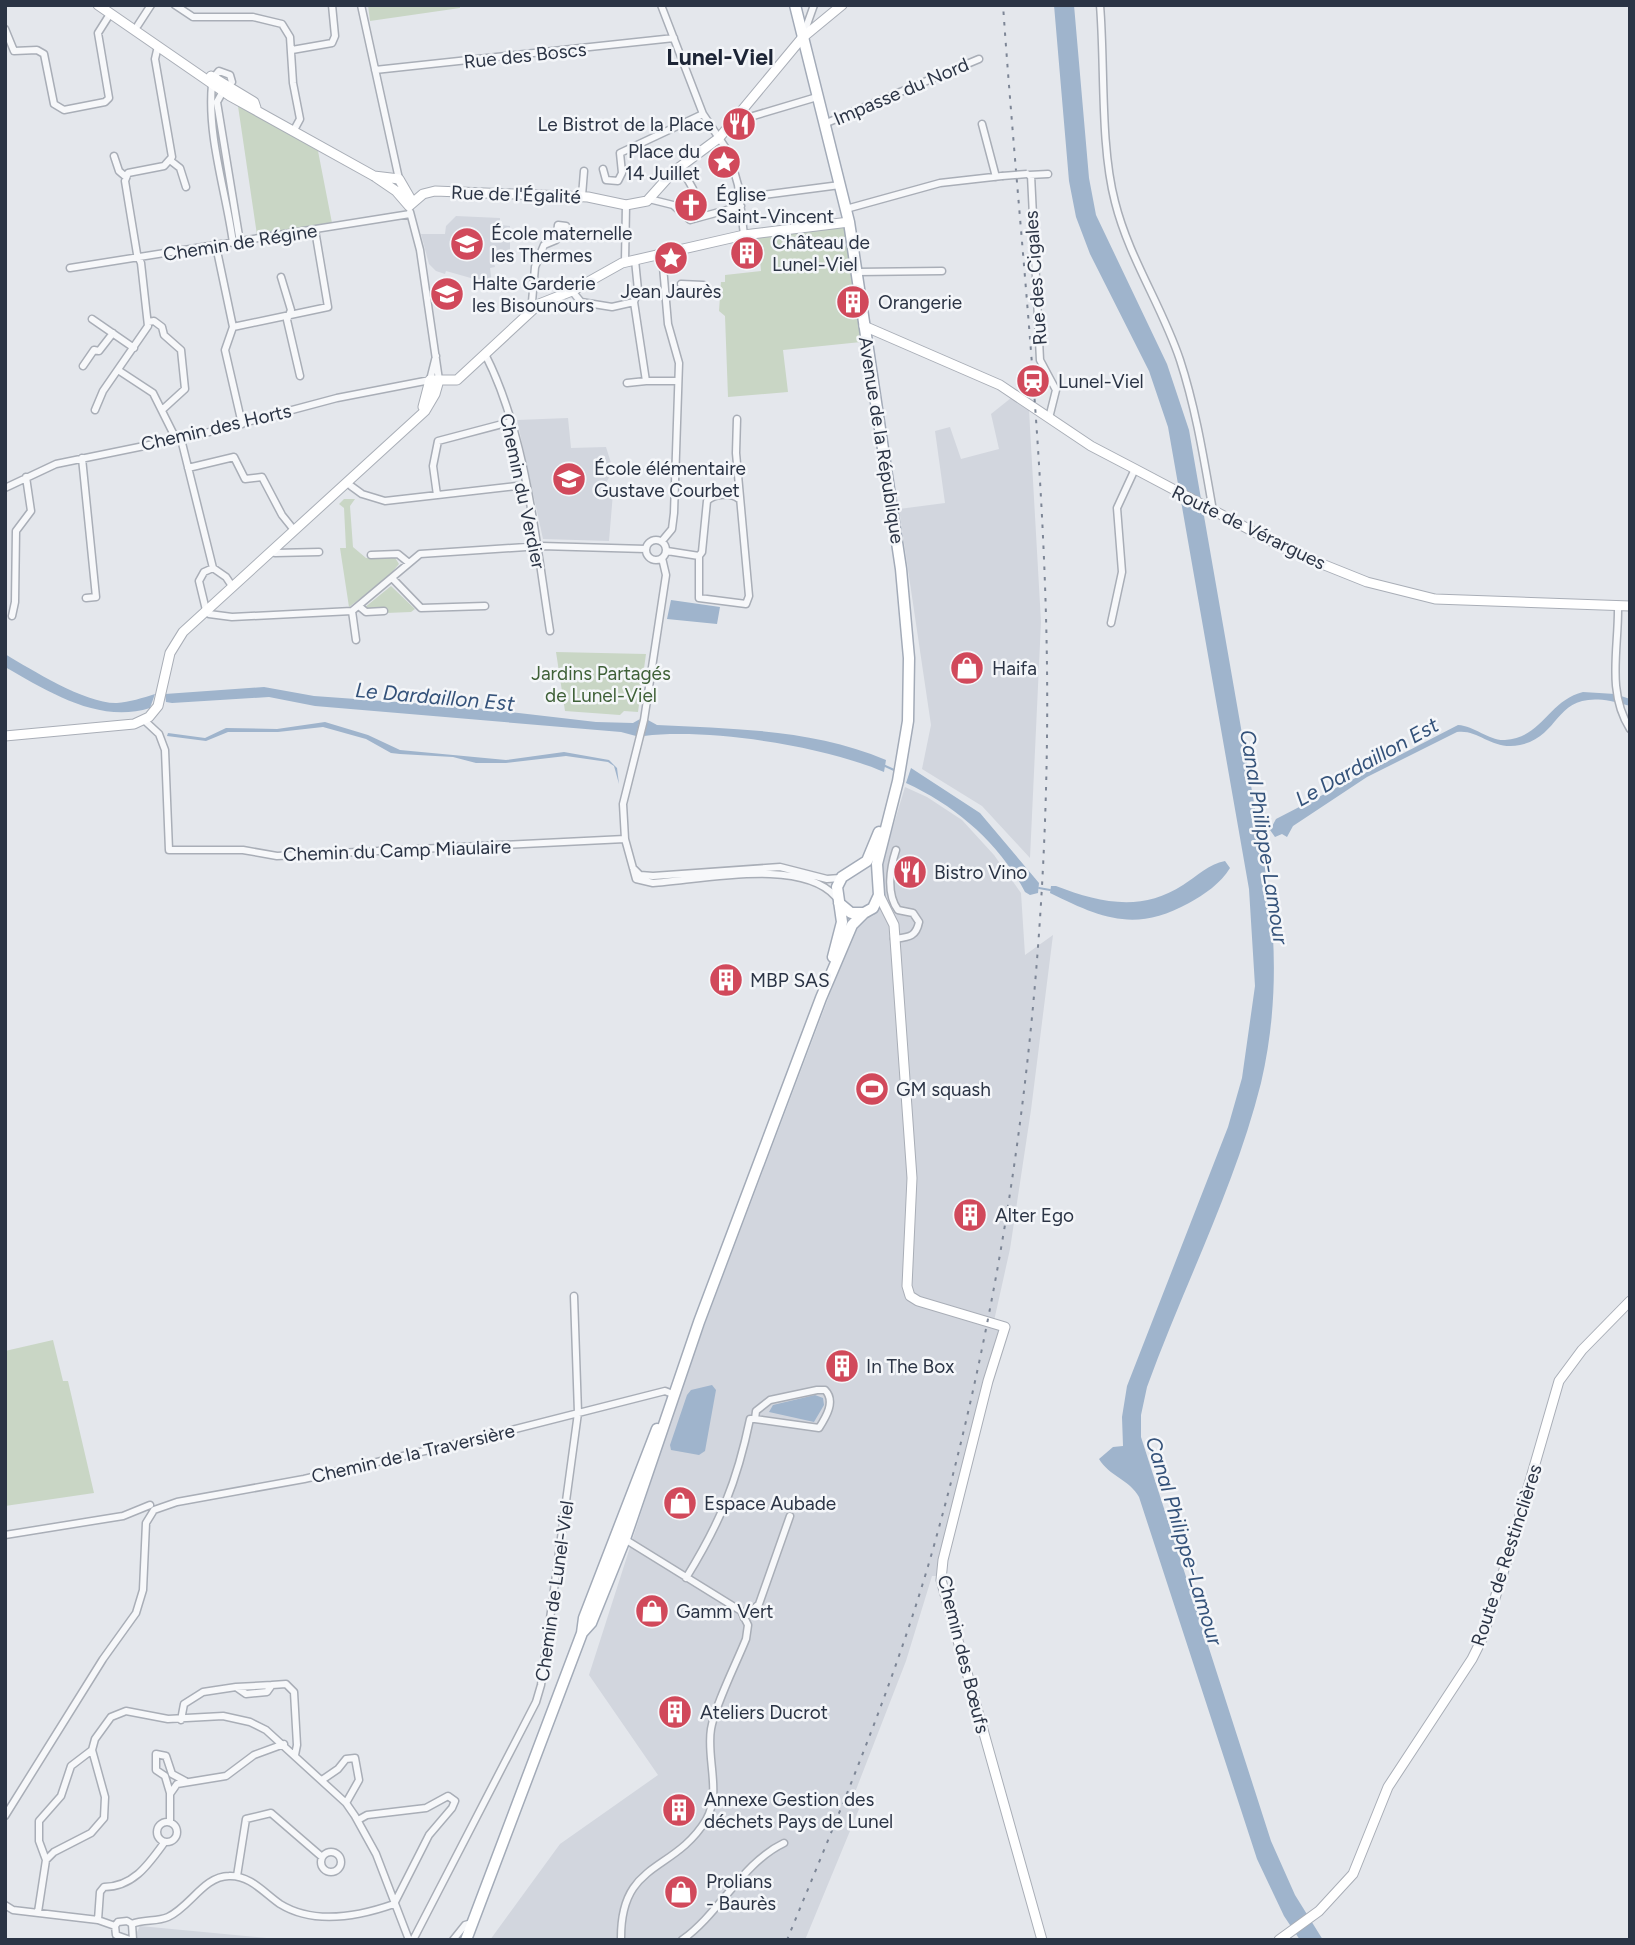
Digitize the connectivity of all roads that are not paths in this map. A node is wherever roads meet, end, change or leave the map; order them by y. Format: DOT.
graph roads {
  1 [pos="98,5"];
  2 [pos="151,5"];
  3 [pos="175,5"];
  4 [pos="361,5"];
  5 [pos="795,5"];
  6 [pos="814,5"];
  7 [pos="842,5"];
  8 [pos="1100,5"];
  9 [pos="664,6"];
  10 [pos="332,7"];
  11 [pos="111,9"];
  12 [pos="136,27"];
  13 [pos="5,29"];
  14 [pos="674,38"];
  15 [pos="803,38"];
  16 [pos="160,43"];
  17 [pos="292,50"];
  18 [pos="979,59"];
  19 [pos="375,70"];
  20 [pos="213,81"];
  21 [pos="226,89"];
  22 [pos="817,97"];
  23 [pos="703,114"];
  24 [pos="731,122"];
  25 [pos="824,124"];
  26 [pos="982,124"];
  27 [pos="295,130"];
  28 [pos="719,138"];
  29 [pos="114,156"];
  30 [pos="171,161"];
  31 [pos="680,166"];
  32 [pos="603,169"];
  33 [pos="584,171"];
  34 [pos="1048,174"];
  35 [pos="1029,175"];
  36 [pos="999,176"];
  37 [pos="126,177"];
  38 [pos="395,184"];
  39 [pos="840,185"];
  40 [pos="186,187"];
  41 [pos="693,189"];
  42 [pos="582,197"];
  43 [pos="649,199"];
  44 [pos="741,202"];
  45 [pos="626,205"];
  46 [pos="846,209"];
  47 [pos="410,210"];
  48 [pos="849,222"];
  49 [pos="566,226"];
  50 [pos="315,230"];
  51 [pos="744,235"];
  52 [pos="236,243"];
  53 [pos="216,246"];
  54 [pos="662,255"];
  55 [pos="138,259"];
  56 [pos="630,261"];
  57 [pos="70,268"];
  58 [pos="942,271"];
  59 [pos="856,272"];
  60 [pos="281,278"];
  61 [pos="681,284"];
  62 [pos="572,291"];
  63 [pos="703,292"];
  64 [pos="532,302"];
  65 [pos="634,302"];
  66 [pos="289,315"];
  67 [pos="92,319"];
  68 [pos="148,322"];
  69 [pos="864,326"];
  70 [pos="233,327"];
  71 [pos="113,334"];
  72 [pos="134,348"];
  73 [pos="485,354"];
  74 [pos="83,366"];
  75 [pos="118,370"];
  76 [pos="300,376"];
  77 [pos="435,380"];
  78 [pos="646,381"];
  79 [pos="678,381"];
  80 [pos="628,383"];
  81 [pos="95,410"];
  82 [pos="162,410"];
  83 [pos="1049,418"];
  84 [pos="737,419"];
  85 [pos="510,422"];
  86 [pos="242,424"];
  87 [pos="179,439"];
  88 [pos="82,458"];
  89 [pos="188,468"];
  90 [pos="1135,470"];
  91 [pos="26,477"];
  92 [pos="349,485"];
  93 [pos="525,485"];
  94 [pos="5,488"];
  95 [pos="437,495"];
  96 [pos="740,499"];
  97 [pos="1210,509"];
  98 [pos="294,530"];
  99 [pos="662,541"];
  100 [pos="537,547"];
  101 [pos="646,549"];
  102 [pos="274,551"];
  103 [pos="667,551"];
  104 [pos="318,552"];
  105 [pos="370,555"];
  106 [pos="699,556"];
  107 [pos="662,558"];
  108 [pos="409,563"];
  109 [pos="213,568"];
  110 [pos="392,578"];
  111 [pos="233,589"];
  112 [pos="86,598"];
  113 [pos="1618,605"];
  114 [pos="485,606"];
  115 [pos="1630,606"];
  116 [pos="359,607"];
  117 [pos="352,611"];
  118 [pos="384,611"];
  119 [pos="208,612"];
  120 [pos="12,616"];
  121 [pos="1111,623"];
  122 [pos="550,631"];
  123 [pos="356,640"];
  124 [pos="144,720"];
  125 [pos="1630,729"];
  126 [pos="5,736"];
  127 [pos="894,797"];
  128 [pos="625,839"];
  129 [pos="896,850"];
  130 [pos="632,867"];
  131 [pos="853,871"];
  132 [pos="842,877"];
  133 [pos="876,881"];
  134 [pos="879,895"];
  135 [pos="838,901"];
  136 [pos="866,913"];
  137 [pos="894,937"];
  138 [pos="821,998"];
  139 [pos="574,1296"];
  140 [pos="1630,1301"];
  141 [pos="699,1322"];
  142 [pos="670,1393"];
  143 [pos="578,1413"];
  144 [pos="755,1419"];
  145 [pos="152,1508"];
  146 [pos="790,1516"];
  147 [pos="5,1535"];
  148 [pos="620,1536"];
  149 [pos="686,1578"];
  150 [pos="744,1618"];
  151 [pos="181,1720"];
  152 [pos="284,1744"];
  153 [pos="92,1751"];
  154 [pos="295,1755"];
  155 [pos="322,1780"];
  156 [pos="185,1781"];
  157 [pos="170,1794"];
  158 [pos="346,1803"];
  159 [pos="5,1816"];
  160 [pos="358,1820"];
  161 [pos="170,1822"];
  162 [pos="164,1843"];
  163 [pos="784,1843"];
  164 [pos="322,1857"];
  165 [pos="46,1860"];
  166 [pos="237,1877"];
  167 [pos="394,1904"];
  168 [pos="5,1905"];
  169 [pos="13,1910"];
  170 [pos="5,1912"];
  171 [pos="37,1912"];
  172 [pos="98,1920"];
  173 [pos="472,1923"];
  174 [pos="132,1924"];
  175 [pos="115,1926"];
  176 [pos="127,1938"];
  177 [pos="411,1940"];
  178 [pos="453,1940"];
  179 [pos="466,1940"];
  180 [pos="621,1940"];
  181 [pos="682,1940"];
  182 [pos="1042,1940"];
  183 [pos="1279,1940"];
  1 -- 11 [label="street"];
  2 -- 12 [label="street"];
  3 -- 17 [label="street"];
  4 -- 19 [label="street"];
  5 -- 15 [label="main road, Avenue de la République"];
  6 -- 15 [label="street"];
  7 -- 15 [label="street"];
  8 -- 97 [label="street"];
  9 -- 14 [label="street"];
  10 -- 17 [label="street"];
  11 -- 12 [label="street"];
  11 -- 13 [label="street"];
  12 -- 16 [label="street"];
  14 -- 19 [label="street, Rue des Boscs"];
  14 -- 23 [label="street"];
  15 -- 22 [label="main road, Avenue de la République"];
  15 -- 24 [label="street"];
  16 -- 20 [label="street"];
  16 -- 30 [label="street"];
  17 -- 27 [label="street"];
  18 -- 25 [label="street, Impasse du Nord"];
  19 -- 38 [label="street"];
  20 -- 21 [label="street"];
  20 -- 21 [label="street"];
  20 -- 52 [label="street"];
  21 -- 27 [label="street"];
  21 -- 52 [label="street"];
  22 -- 24 [label="street"];
  22 -- 25 [label="main road, Avenue de la République"];
  23 -- 28 [label="street"];
  23 -- 32 [label="street"];
  24 -- 28 [label="street"];
  25 -- 39 [label="main road, Avenue de la République"];
  26 -- 36 [label="street"];
  27 -- 38 [label="street"];
  28 -- 31 [label="street"];
  28 -- 44 [label="street"];
  29 -- 37 [label="street"];
  30 -- 37 [label="street"];
  30 -- 40 [label="street"];
  31 -- 41 [label="street"];
  31 -- 43 [label="street"];
  33 -- 42 [label="street"];
  34 -- 35 [label="street"];
  35 -- 36 [label="street, bridge"];
  35 -- 83 [label="street, Rue des Cigales"];
  36 -- 46 [label="street"];
  37 -- 55 [label="street"];
  38 -- 47 [label="street"];
  39 -- 44 [label="street"];
  39 -- 46 [label="main road, Avenue de la République"];
  42 -- 45 [label="street, Rue de l'Égalité"];
  42 -- 47 [label="street, Rue de l'Égalité"];
  43 -- 44 [label="street"];
  43 -- 45 [label="street"];
  44 -- 51 [label="street"];
  45 -- 56 [label="street"];
  46 -- 48 [label="main road, Avenue de la République"];
  47 -- 50 [label="street, Chemin de Régine"];
  47 -- 77 [label="street"];
  48 -- 51 [label="street"];
  48 -- 59 [label="main road, Avenue de la République"];
  49 -- 64 [label="street"];
  50 -- 52 [label="street, Chemin de Régine"];
  50 -- 66 [label="street"];
  51 -- 54 [label="street"];
  52 -- 53 [label="street, Chemin de Régine"];
  53 -- 55 [label="street, Chemin de Régine"];
  53 -- 70 [label="street"];
  54 -- 56 [label="street"];
  54 -- 79 [label="street"];
  55 -- 57 [label="street, Chemin de Régine"];
  55 -- 68 [label="street"];
  56 -- 62 [label="street"];
  56 -- 65 [label="street"];
  58 -- 59 [label="street"];
  59 -- 69 [label="main road, Avenue de la République"];
  60 -- 66 [label="street"];
  61 -- 63 [label="street"];
  62 -- 65 [label="street"];
  62 -- 73 [label="street"];
  65 -- 78 [label="street"];
  66 -- 70 [label="street"];
  66 -- 76 [label="street"];
  67 -- 71 [label="street"];
  68 -- 72 [label="street"];
  68 -- 82 [label="street"];
  69 -- 83 [label="street, Route de Vérargues"];
  69 -- 127 [label="main road, Avenue de la République"];
  70 -- 86 [label="street"];
  71 -- 72 [label="street"];
  71 -- 74 [label="street"];
  72 -- 75 [label="street"];
  73 -- 77 [label="street"];
  73 -- 85 [label="street, Chemin du Verdier"];
  75 -- 81 [label="street"];
  75 -- 82 [label="street"];
  77 -- 86 [label="street, Chemin des Horts"];
  77 -- 92 [label="street"];
  78 -- 79 [label="street"];
  78 -- 80 [label="street"];
  79 -- 99 [label="street"];
  82 -- 87 [label="street"];
  83 -- 90 [label="street, Route de Vérargues"];
  84 -- 96 [label="street"];
  85 -- 93 [label="street, Chemin du Verdier"];
  85 -- 95 [label="street"];
  86 -- 87 [label="street, Chemin des Horts"];
  87 -- 88 [label="street, Chemin des Horts"];
  87 -- 89 [label="street"];
  88 -- 91 [label="street, Chemin des Horts"];
  88 -- 112 [label="street"];
  89 -- 98 [label="street"];
  89 -- 109 [label="street"];
  90 -- 97 [label="street, Route de Vérargues"];
  90 -- 121 [label="street"];
  91 -- 94 [label="street, Chemin des Horts"];
  91 -- 120 [label="street"];
  92 -- 95 [label="street"];
  92 -- 98 [label="street"];
  92 -- 102 [label="street"];
  93 -- 95 [label="street"];
  93 -- 100 [label="street, Chemin du Verdier"];
  96 -- 106 [label="street"];
  96 -- 106 [label="street"];
  97 -- 113 [label="street, Route de Vérargues"];
  98 -- 102 [label="street"];
  99 -- 101 [label="street"];
  99 -- 103 [label="street"];
  100 -- 101 [label="street"];
  100 -- 108 [label="street"];
  100 -- 122 [label="street, Chemin du Verdier"];
  101 -- 107 [label="street"];
  102 -- 104 [label="street"];
  102 -- 111 [label="street"];
  103 -- 106 [label="street"];
  103 -- 107 [label="street"];
  105 -- 108 [label="street"];
  107 -- 128 [label="street"];
  108 -- 110 [label="street"];
  109 -- 111 [label="street"];
  109 -- 119 [label="street"];
  110 -- 114 [label="street"];
  110 -- 116 [label="street"];
  111 -- 119 [label="street"];
  113 -- 115 [label="street, Route de Vérargues"];
  113 -- 125 [label="street"];
  116 -- 117 [label="street"];
  116 -- 118 [label="street"];
  117 -- 119 [label="street"];
  117 -- 123 [label="street"];
  119 -- 124 [label="street"];
  124 -- 126 [label="street"];
  124 -- 128 [label="street, Chemin du Camp Miaulaire"];
  127 -- 131 [label="main road"];
  127 -- 133 [label="main road"];
  128 -- 130 [label="street"];
  129 -- 137 [label="street"];
  130 -- 132 [label="street"];
  130 -- 135 [label="street"];
  131 -- 132 [label="main road"];
  131 -- 133 [label="main road"];
  132 -- 135 [label="main road"];
  133 -- 134 [label="main road"];
  134 -- 136 [label="main road"];
  134 -- 137 [label="street"];
  135 -- 136 [label="main road"];
  135 -- 138 [label="main road"];
  136 -- 137 [label="street"];
  136 -- 138 [label="main road"];
  137 -- 182 [label="street, Chemin des Bœufs"];
  138 -- 141 [label="main road"];
  139 -- 143 [label="street, Chemin de Lunel-Viel"];
  140 -- 183 [label="street, Route de Restinclières"];
  141 -- 142 [label="main road"];
  141 -- 148 [label="main road"];
  142 -- 143 [label="street, Chemin de la Traversière"];
  142 -- 148 [label="main road"];
  143 -- 145 [label="street, Chemin de la Traversière"];
  143 -- 177 [label="street, Chemin de Lunel-Viel"];
  144 -- 144 [label="street"];
  144 -- 149 [label="street"];
  145 -- 147 [label="street, Chemin de la Traversière"];
  145 -- 159 [label="street"];
  146 -- 150 [label="street"];
  148 -- 149 [label="street"];
  148 -- 173 [label="main road"];
  149 -- 150 [label="street"];
  150 -- 180 [label="street"];
  151 -- 152 [label="street"];
  151 -- 153 [label="street"];
  151 -- 154 [label="street"];
  152 -- 154 [label="street"];
  152 -- 156 [label="street"];
  153 -- 165 [label="street"];
  153 -- 165 [label="street"];
  154 -- 155 [label="street"];
  155 -- 158 [label="street"];
  155 -- 158 [label="street"];
  156 -- 157 [label="street"];
  156 -- 157 [label="street"];
  157 -- 161 [label="street"];
  158 -- 160 [label="street"];
  160 -- 167 [label="street"];
  160 -- 167 [label="street"];
  161 -- 162 [label="street"];
  161 -- 162 [label="street"];
  162 -- 172 [label="street"];
  163 -- 181 [label="street"];
  164 -- 166 [label="street"];
  165 -- 171 [label="street"];
  166 -- 167 [label="street"];
  166 -- 174 [label="street"];
  167 -- 177 [label="street"];
  168 -- 169 [label="street"];
  169 -- 170 [label="street"];
  169 -- 171 [label="street"];
  171 -- 172 [label="street"];
  172 -- 175 [label="street"];
  173 -- 178 [label="street"];
  173 -- 179 [label="main road"];
  174 -- 175 [label="street"];
  174 -- 176 [label="street"];
  175 -- 176 [label="street"];
}
